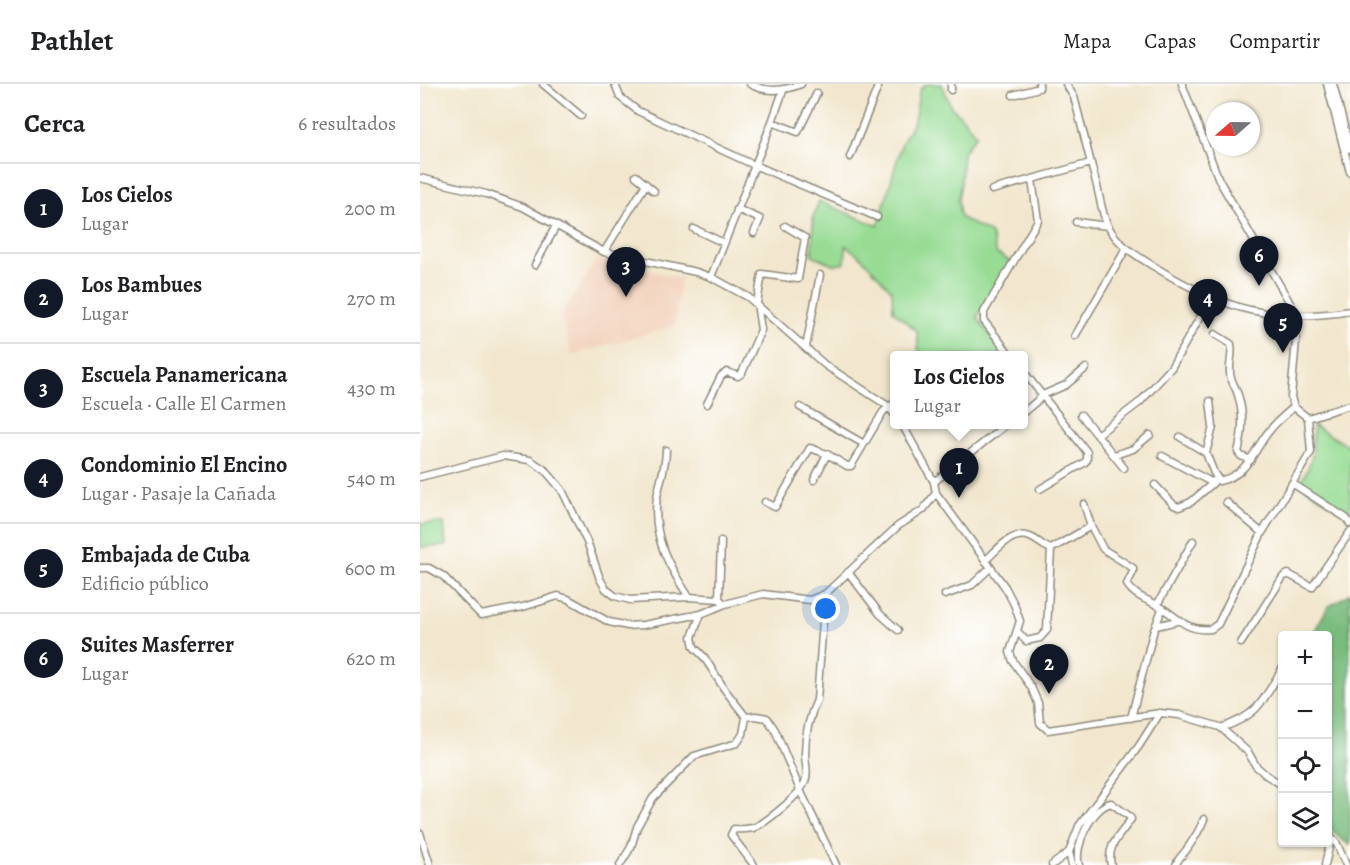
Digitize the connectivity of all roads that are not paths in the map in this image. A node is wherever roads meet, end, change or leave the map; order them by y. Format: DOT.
graph roads {
  1 [pos="543,84"];
  2 [pos="615,84"];
  3 [pos="801,84"];
  4 [pos="879,84"];
  5 [pos="1039,84"];
  6 [pos="1066,84"];
  7 [pos="1182,84"];
  8 [pos="1327,84"];
  9 [pos="1333,84"];
  10 [pos="753,85"];
  11 [pos="783,91"];
  12 [pos="817,93"];
  13 [pos="1013,95"];
  14 [pos="581,116"];
  15 [pos="772,122"];
  16 [pos="1350,149"];
  17 [pos="850,157"];
  18 [pos="1090,163"];
  19 [pos="754,165"];
  20 [pos="1350,172"];
  21 [pos="636,176"];
  22 [pos="420,178"];
  23 [pos="1032,180"];
  24 [pos="646,184"];
  25 [pos="654,190"];
  26 [pos="992,190"];
  27 [pos="737,209"];
  28 [pos="877,217"];
  29 [pos="1076,222"];
  30 [pos="556,226"];
  31 [pos="784,226"];
  32 [pos="1108,226"];
  33 [pos="694,229"];
  34 [pos="754,233"];
  35 [pos="724,243"];
  36 [pos="1126,249"];
  37 [pos="604,252"];
  38 [pos="535,265"];
  39 [pos="820,275"];
  40 [pos="711,277"];
  41 [pos="1211,298"];
  42 [pos="757,303"];
  43 [pos="1350,311"];
  44 [pos="1298,317"];
  45 [pos="1215,334"];
  46 [pos="1075,336"];
  47 [pos="806,347"];
  48 [pos="1007,351"];
  49 [pos="1086,368"];
  50 [pos="1028,378"];
  51 [pos="1043,396"];
  52 [pos="1210,401"];
  53 [pos="890,403"];
  54 [pos="707,404"];
  55 [pos="890,405"];
  56 [pos="1350,405"];
  57 [pos="800,407"];
  58 [pos="1294,407"];
  59 [pos="1028,408"];
  60 [pos="1342,409"];
  61 [pos="1350,413"];
  62 [pos="1081,415"];
  63 [pos="1308,418"];
  64 [pos="905,429"];
  65 [pos="1001,429"];
  66 [pos="1097,435"];
  67 [pos="1150,435"];
  68 [pos="1180,437"];
  69 [pos="864,444"];
  70 [pos="666,450"];
  71 [pos="827,453"];
  72 [pos="1206,453"];
  73 [pos="1114,455"];
  74 [pos="1162,456"];
  75 [pos="1251,460"];
  76 [pos="1125,468"];
  77 [pos="420,477"];
  78 [pos="814,480"];
  79 [pos="1215,480"];
  80 [pos="934,482"];
  81 [pos="1292,483"];
  82 [pos="1155,485"];
  83 [pos="1040,489"];
  84 [pos="936,493"];
  85 [pos="765,502"];
  86 [pos="1226,502"];
  87 [pos="1084,504"];
  88 [pos="1350,524"];
  89 [pos="1091,526"];
  90 [pos="1350,532"];
  91 [pos="1262,533"];
  92 [pos="721,541"];
  93 [pos="1192,541"];
  94 [pos="1051,549"];
  95 [pos="985,561"];
  96 [pos="420,568"];
  97 [pos="990,568"];
  98 [pos="848,572"];
  99 [pos="825,594"];
  100 [pos="945,595"];
  101 [pos="688,597"];
  102 [pos="722,601"];
  103 [pos="1160,607"];
  104 [pos="700,614"];
  105 [pos="1177,621"];
  106 [pos="1156,626"];
  107 [pos="898,630"];
  108 [pos="1018,632"];
  109 [pos="1241,643"];
  110 [pos="1278,675"];
  111 [pos="1160,713"];
  112 [pos="746,717"];
  113 [pos="1131,718"];
  114 [pos="1221,728"];
  115 [pos="1278,782"];
  116 [pos="800,790"];
  117 [pos="1204,819"];
  118 [pos="1078,826"];
  119 [pos="1086,827"];
  120 [pos="420,833"];
  121 [pos="1332,839"];
  122 [pos="1330,847"];
  123 [pos="1069,852"];
  124 [pos="430,865"];
  125 [pos="620,865"];
  126 [pos="754,865"];
  127 [pos="836,865"];
  128 [pos="1052,865"];
  129 [pos="1072,865"];
  130 [pos="1079,865"];
  131 [pos="1111,865"];
  132 [pos="1176,865"];
  133 [pos="1325,865"];
  134 [pos="1346,865"];
  1 -- 14 [label="street"];
  2 -- 19 [label="street"];
  3 -- 11 [label="street"];
  4 -- 17 [label="street"];
  5 -- 13 [label="street"];
  6 -- 18 [label="street"];
  7 -- 44 [label="street"];
  8 -- 20 [label="street"];
  9 -- 16 [label="street"];
  10 -- 11 [label="street"];
  11 -- 15 [label="street"];
  12 -- 15 [label="street"];
  15 -- 19 [label="street"];
  18 -- 23 [label="street"];
  18 -- 32 [label="street"];
  19 -- 27 [label="street"];
  19 -- 28 [label="street"];
  21 -- 24 [label="street"];
  22 -- 30 [label="street"];
  23 -- 26 [label="street"];
  23 -- 48 [label="street"];
  24 -- 25 [label="street"];
  24 -- 37 [label="street"];
  27 -- 34 [label="street"];
  27 -- 35 [label="street"];
  29 -- 32 [label="street"];
  30 -- 37 [label="street"];
  30 -- 38 [label="street"];
  31 -- 42 [label="street"];
  32 -- 36 [label="street"];
  33 -- 35 [label="street"];
  35 -- 40 [label="street"];
  36 -- 41 [label="street"];
  36 -- 46 [label="street"];
  37 -- 40 [label="street"];
  39 -- 47 [label="street"];
  40 -- 42 [label="street"];
  41 -- 44 [label="street"];
  41 -- 66 [label="street"];
  42 -- 47 [label="street"];
  42 -- 54 [label="street"];
  43 -- 44 [label="street"];
  44 -- 58 [label="street"];
  45 -- 75 [label="street"];
  47 -- 53 [label="street"];
  49 -- 51 [label="street"];
  50 -- 51 [label="street"];
  51 -- 59 [label="street"];
  51 -- 83 [label="street"];
  52 -- 72 [label="street"];
  55 -- 69 [label="street"];
  56 -- 60 [label="street"];
  57 -- 69 [label="street"];
  58 -- 63 [label="street"];
  58 -- 75 [label="street"];
  60 -- 61 [label="street"];
  60 -- 63 [label="street"];
  62 -- 66 [label="street"];
  63 -- 81 [label="street"];
  64 -- 80 [label="street"];
  65 -- 80 [label="street"];
  66 -- 73 [label="street"];
  67 -- 73 [label="street"];
  68 -- 72 [label="street"];
  69 -- 71 [label="street"];
  70 -- 101 [label="street"];
  71 -- 78 [label="street"];
  71 -- 85 [label="street"];
  72 -- 79 [label="street"];
  73 -- 76 [label="street"];
  74 -- 79 [label="street"];
  75 -- 79 [label="street"];
  77 -- 101 [label="street"];
  79 -- 82 [label="street"];
  80 -- 84 [label="street"];
  81 -- 88 [label="street"];
  81 -- 91 [label="street"];
  84 -- 95 [label="street"];
  84 -- 98 [label="street"];
  86 -- 91 [label="street"];
  87 -- 89 [label="street"];
  89 -- 94 [label="street"];
  89 -- 103 [label="street"];
  90 -- 109 [label="street"];
  91 -- 105 [label="street"];
  92 -- 102 [label="street"];
  93 -- 103 [label="street"];
  94 -- 95 [label="street"];
  94 -- 108 [label="street"];
  95 -- 97 [label="street"];
  96 -- 104 [label="street"];
  97 -- 100 [label="street"];
  97 -- 108 [label="street"];
  98 -- 99 [label="street"];
  98 -- 107 [label="street"];
  99 -- 102 [label="street"];
  99 -- 116 [label="street"];
  101 -- 102 [label="street"];
  102 -- 104 [label="street"];
  103 -- 105 [label="street"];
  103 -- 106 [label="street"];
  104 -- 112 [label="street"];
  105 -- 106 [label="street"];
  106 -- 113 [label="street"];
  108 -- 113 [label="street"];
  110 -- 114 [label="street"];
  111 -- 113 [label="street"];
  111 -- 114 [label="street"];
  111 -- 118 [label="street"];
  112 -- 116 [label="street"];
  112 -- 125 [label="street"];
  114 -- 115 [label="street"];
  116 -- 126 [label="street"];
  116 -- 127 [label="street"];
  117 -- 132 [label="street"];
  118 -- 119 [label="street"];
  118 -- 123 [label="street"];
  119 -- 130 [label="street"];
  119 -- 131 [label="street"];
  120 -- 124 [label="street"];
  121 -- 134 [label="street"];
  122 -- 133 [label="street"];
  123 -- 128 [label="street"];
  123 -- 129 [label="street"];
}
